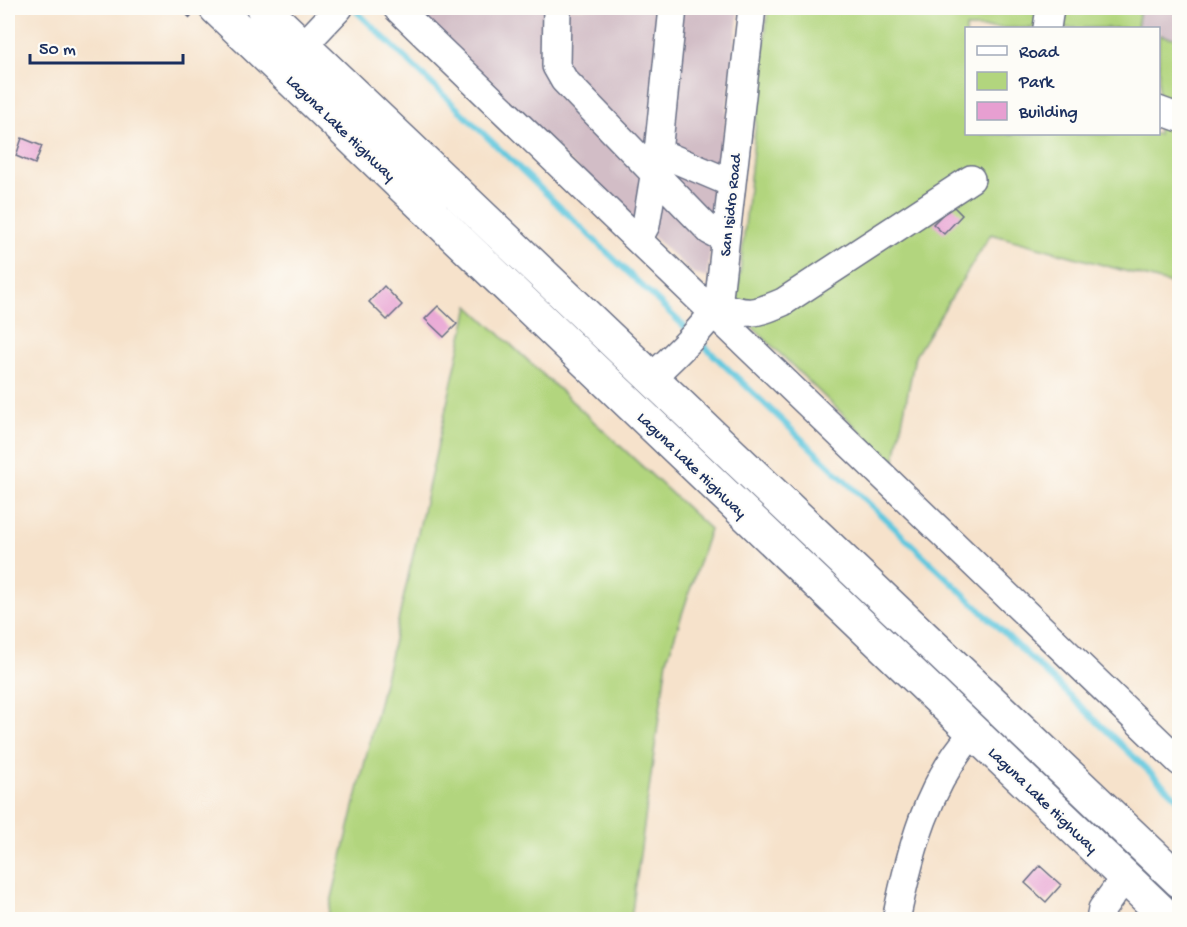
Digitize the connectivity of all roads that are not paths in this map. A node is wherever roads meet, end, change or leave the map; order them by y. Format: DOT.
graph roads {
  1 [pos="216,8"];
  2 [pos="263,8"];
  3 [pos="397,8"];
  4 [pos="557,8"];
  5 [pos="673,8"];
  6 [pos="752,8"];
  7 [pos="1050,8"];
  8 [pos="332,14"];
  9 [pos="1047,27"];
  10 [pos="303,46"];
  11 [pos="1160,111"];
  12 [pos="1179,118"];
  13 [pos="654,174"];
  14 [pos="970,179"];
  15 [pos="731,183"];
  16 [pos="614,218"];
  17 [pos="725,239"];
  18 [pos="638,240"];
  19 [pos="712,315"];
  20 [pos="651,378"];
  21 [pos="974,732"];
  22 [pos="1179,762"];
  23 [pos="1125,877"];
  24 [pos="1179,881"];
  25 [pos="896,920"];
  26 [pos="1100,920"];
  27 [pos="1170,920"];
  1 -- 21 [label="main road, Laguna Lake Highway"];
  2 -- 10 [label="main road, Laguna Lake Highway"];
  3 -- 16 [label="street"];
  4 -- 13 [label="street"];
  5 -- 13 [label="street"];
  6 -- 15 [label="street, San Isidro Road"];
  7 -- 9 [label="street"];
  8 -- 10 [label="street"];
  10 -- 20 [label="main road, Laguna Lake Highway"];
  11 -- 12 [label="street"];
  13 -- 15 [label="street"];
  13 -- 16 [label="street"];
  13 -- 17 [label="street"];
  13 -- 18 [label="street"];
  14 -- 19 [label="street"];
  15 -- 17 [label="street, San Isidro Road"];
  16 -- 18 [label="street"];
  17 -- 19 [label="street, San Isidro Road"];
  18 -- 19 [label="street"];
  19 -- 20 [label="street"];
  19 -- 22 [label="street"];
  20 -- 24 [label="main road, Laguna Lake Highway"];
  21 -- 23 [label="main road, Laguna Lake Highway"];
  21 -- 25 [label="street"];
  23 -- 26 [label="street"];
  23 -- 27 [label="main road, Laguna Lake Highway"];
}
